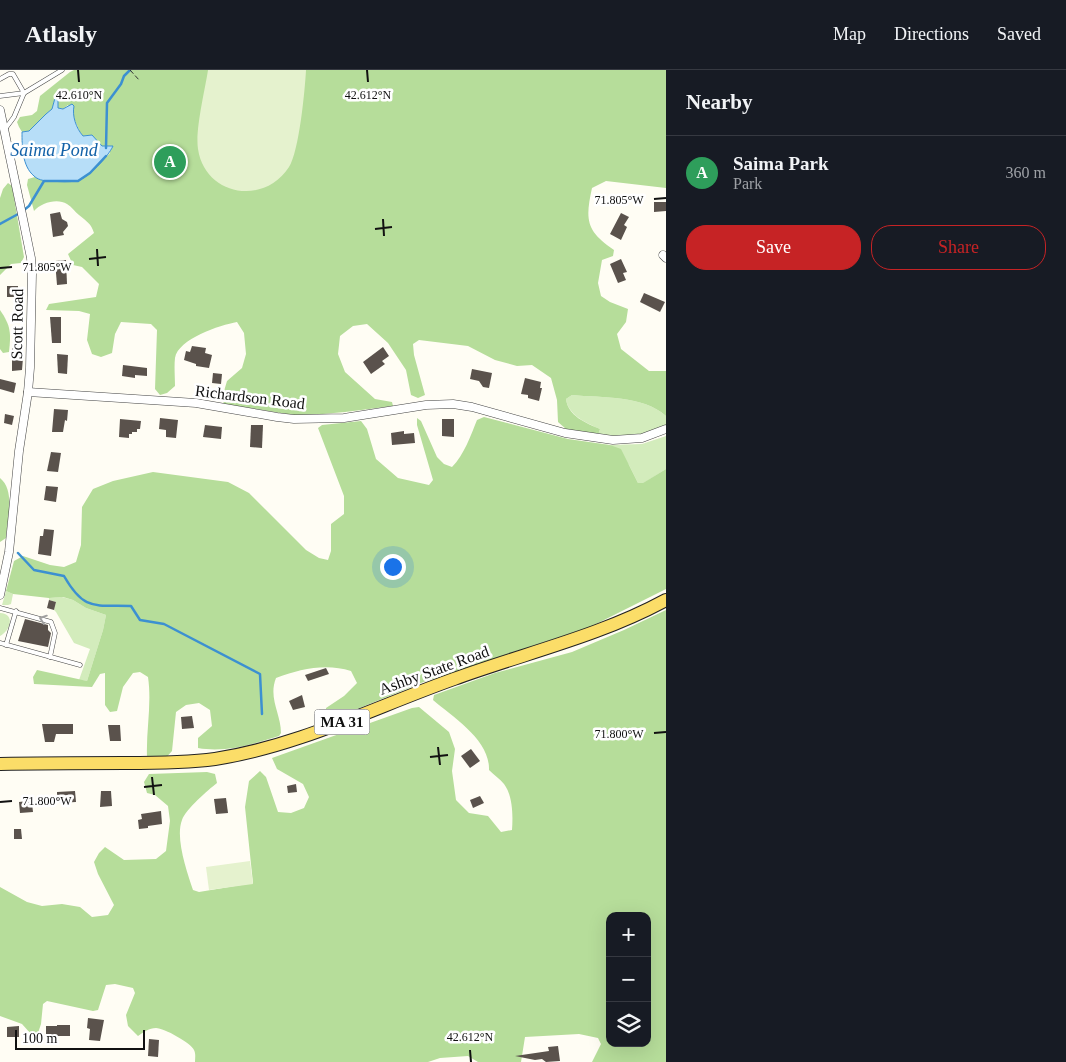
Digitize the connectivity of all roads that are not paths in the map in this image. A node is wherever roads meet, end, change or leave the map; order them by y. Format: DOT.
graph roads {
  1 [pos="62,70"];
  2 [pos="0,79"];
  3 [pos="24,93"];
  4 [pos="0,96"];
  5 [pos="0,110"];
  6 [pos="5,130"];
  7 [pos="28,392"];
  8 [pos="666,430"];
  9 [pos="0,595"];
  10 [pos="666,600"];
  11 [pos="0,608"];
  12 [pos="16,612"];
  13 [pos="0,644"];
  14 [pos="6,645"];
  15 [pos="50,657"];
  16 [pos="80,665"];
  17 [pos="0,764"];
  1 -- 3 [label="lane"];
  2 -- 3 [label="lane"];
  3 -- 4 [label="lane"];
  3 -- 6 [label="lane"];
  5 -- 6 [label="street, Scott Road"];
  6 -- 7 [label="street, Scott Road"];
  7 -- 8 [label="street, Richardson Road"];
  7 -- 9 [label="street"];
  10 -- 17 [label="main road, Ashby State Road / MA 31"];
  11 -- 12 [label="lane"];
  12 -- 14 [label="lane"];
  15 -- 12 [label="lane, one-way"];
  13 -- 14 [label="lane"];
  14 -- 15 [label="lane"];
  15 -- 16 [label="lane"];
}
